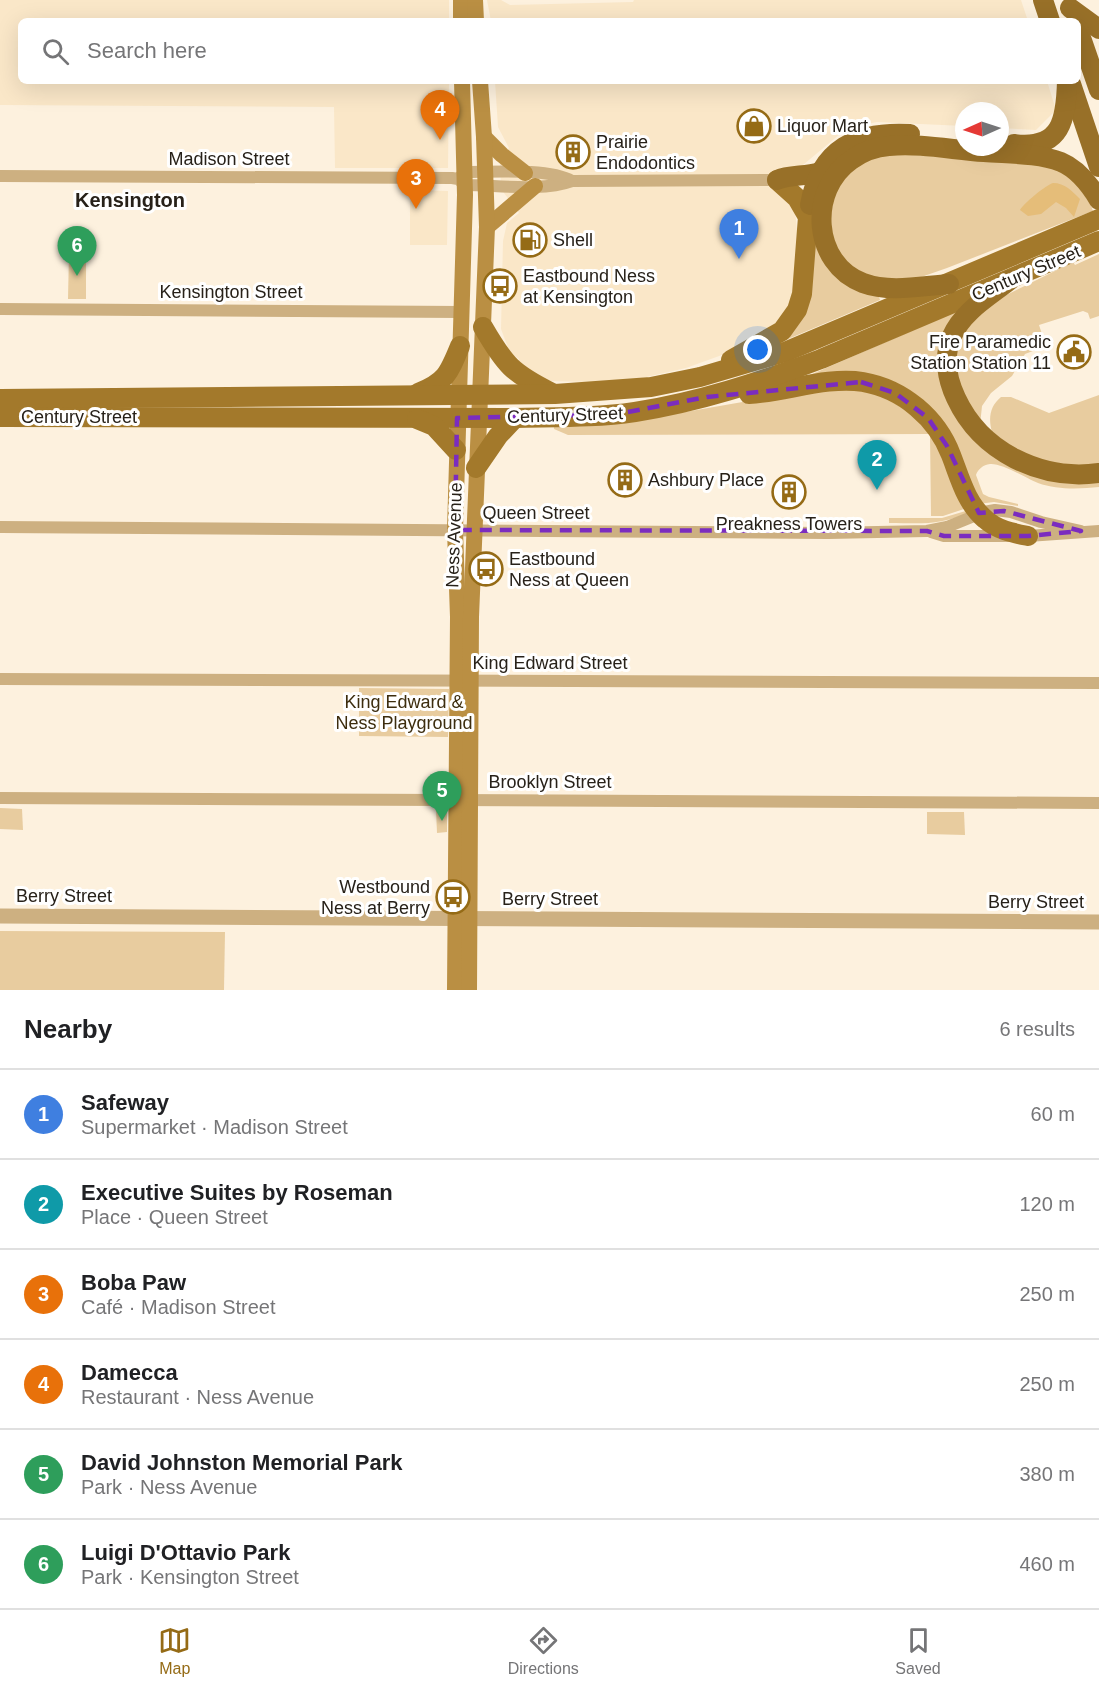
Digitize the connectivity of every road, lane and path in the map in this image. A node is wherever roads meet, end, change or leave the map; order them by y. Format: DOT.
graph roads {
  1 [pos="460,0"];
  2 [pos="475,0"];
  3 [pos="1043,0"];
  4 [pos="1071,10"];
  5 [pos="461,18"];
  6 [pos="476,18"];
  7 [pos="1049,18"];
  8 [pos="1099,29"];
  9 [pos="1081,38"];
  10 [pos="462,84"];
  11 [pos="480,84"];
  12 [pos="1069,84"];
  13 [pos="1070,84"];
  14 [pos="1099,90"];
  15 [pos="484,137"];
  16 [pos="955,137"];
  17 [pos="1009,143"];
  18 [pos="1099,167"];
  19 [pos="820,172"];
  20 [pos="0,176"];
  21 [pos="485,178"];
  22 [pos="462,179"];
  23 [pos="530,180"];
  24 [pos="777,180"];
  25 [pos="1098,198"];
  26 [pos="808,217"];
  27 [pos="1099,219"];
  28 [pos="487,227"];
  29 [pos="1099,241"];
  30 [pos="1010,279"];
  31 [pos="949,284"];
  32 [pos="0,309"];
  33 [pos="462,312"];
  34 [pos="483,327"];
  35 [pos="460,346"];
  36 [pos="700,377"];
  37 [pos="555,394"];
  38 [pos="409,396"];
  39 [pos="458,396"];
  40 [pos="479,396"];
  41 [pos="707,397"];
  42 [pos="0,399"];
  43 [pos="0,417"];
  44 [pos="414,418"];
  45 [pos="457,418"];
  46 [pos="478,418"];
  47 [pos="515,418"];
  48 [pos="456,450"];
  49 [pos="476,468"];
  50 [pos="1099,473"];
  51 [pos="979,514"];
  52 [pos="0,527"];
  53 [pos="455,530"];
  54 [pos="474,531"];
  55 [pos="927,531"];
  56 [pos="1081,531"];
  57 [pos="1099,531"];
  58 [pos="1028,536"];
  59 [pos="0,679"];
  60 [pos="464,681"];
  61 [pos="1099,683"];
  62 [pos="0,798"];
  63 [pos="463,800"];
  64 [pos="1099,803"];
  65 [pos="0,916"];
  66 [pos="462,918"];
  67 [pos="1099,921"];
  68 [pos="455,990"];
  69 [pos="469,990"];
  1 -- 5 [label="main road"];
  2 -- 6 [label="main road"];
  3 -- 7 [label="highway"];
  4 -- 8 [label="highway"];
  9 -- 14 [label="highway"];
  10 -- 22 [label="main road, Ness Avenue"];
  11 -- 15 [label="main road, Ness Avenue"];
  12 -- 17 [label="highway"];
  13 -- 18 [label="highway"];
  15 -- 21 [label="main road, Ness Avenue"];
  15 -- 23 [label="main road"];
  16 -- 19 [label="highway"];
  19 -- 24 [label="highway"];
  19 -- 26 [label="highway"];
  20 -- 22 [label="street, Madison Street"];
  21 -- 22 [label="street, Madison Street"];
  21 -- 23 [label="street, Madison Street"];
  21 -- 28 [label="main road, Ness Avenue"];
  22 -- 33 [label="main road, Ness Avenue"];
  23 -- 24 [label="street, Madison Street"];
  23 -- 28 [label="main road"];
  24 -- 26 [label="main road"];
  25 -- 31 [label="highway"];
  26 -- 36 [label="main road"];
  27 -- 31 [label="main road, Century Street"];
  28 -- 34 [label="main road, Ness Avenue"];
  29 -- 30 [label="main road, Century Street"];
  30 -- 41 [label="main road, Century Street"];
  30 -- 50 [label="highway"];
  31 -- 36 [label="main road, Century Street"];
  32 -- 33 [label="street, Kensington Street"];
  33 -- 35 [label="main road, Ness Avenue"];
  34 -- 37 [label="main road"];
  34 -- 40 [label="main road, Ness Avenue"];
  35 -- 38 [label="main road"];
  35 -- 39 [label="main road, Ness Avenue"];
  36 -- 37 [label="main road, Century Street"];
  37 -- 40 [label="main road, Century Street"];
  38 -- 39 [label="main road, Century Street"];
  38 -- 42 [label="main road, Century Street"];
  39 -- 40 [label="main road, Century Street"];
  39 -- 45 [label="main road, Ness Avenue"];
  40 -- 46 [label="main road, Ness Avenue"];
  41 -- 47 [label="main road, Century Street"];
  41 -- 51 [label="main road"];
  43 -- 44 [label="main road, Century Street"];
  44 -- 45 [label="main road, Century Street"];
  44 -- 48 [label="main road"];
  45 -- 46 [label="main road, Century Street"];
  45 -- 48 [label="main road, Ness Avenue"];
  46 -- 47 [label="main road, Century Street"];
  46 -- 49 [label="main road, Ness Avenue"];
  47 -- 49 [label="main road"];
  48 -- 53 [label="main road, Ness Avenue"];
  49 -- 54 [label="main road, Ness Avenue"];
  51 -- 55 [label="street, Queen Street"];
  51 -- 56 [label="street, Queen Street"];
  51 -- 58 [label="main road"];
  52 -- 53 [label="street, Queen Street"];
  53 -- 54 [label="street, Queen Street"];
  53 -- 60 [label="main road, Ness Avenue"];
  54 -- 55 [label="street, Queen Street"];
  54 -- 60 [label="main road, Ness Avenue"];
  55 -- 58 [label="street, Queen Street"];
  56 -- 57 [label="street, Queen Street"];
  56 -- 58 [label="street, Queen Street"];
  59 -- 60 [label="street, King Edward Street"];
  60 -- 61 [label="street, King Edward Street"];
  60 -- 63 [label="main road, Ness Avenue"];
  62 -- 63 [label="street, Brooklyn Street"];
  63 -- 64 [label="street, Brooklyn Street"];
  63 -- 66 [label="main road, Ness Avenue"];
  65 -- 66 [label="street, Berry Street"];
  66 -- 67 [label="street, Berry Street"];
  66 -- 68 [label="main road, Ness Avenue"];
  66 -- 69 [label="main road, Ness Avenue"];
}
